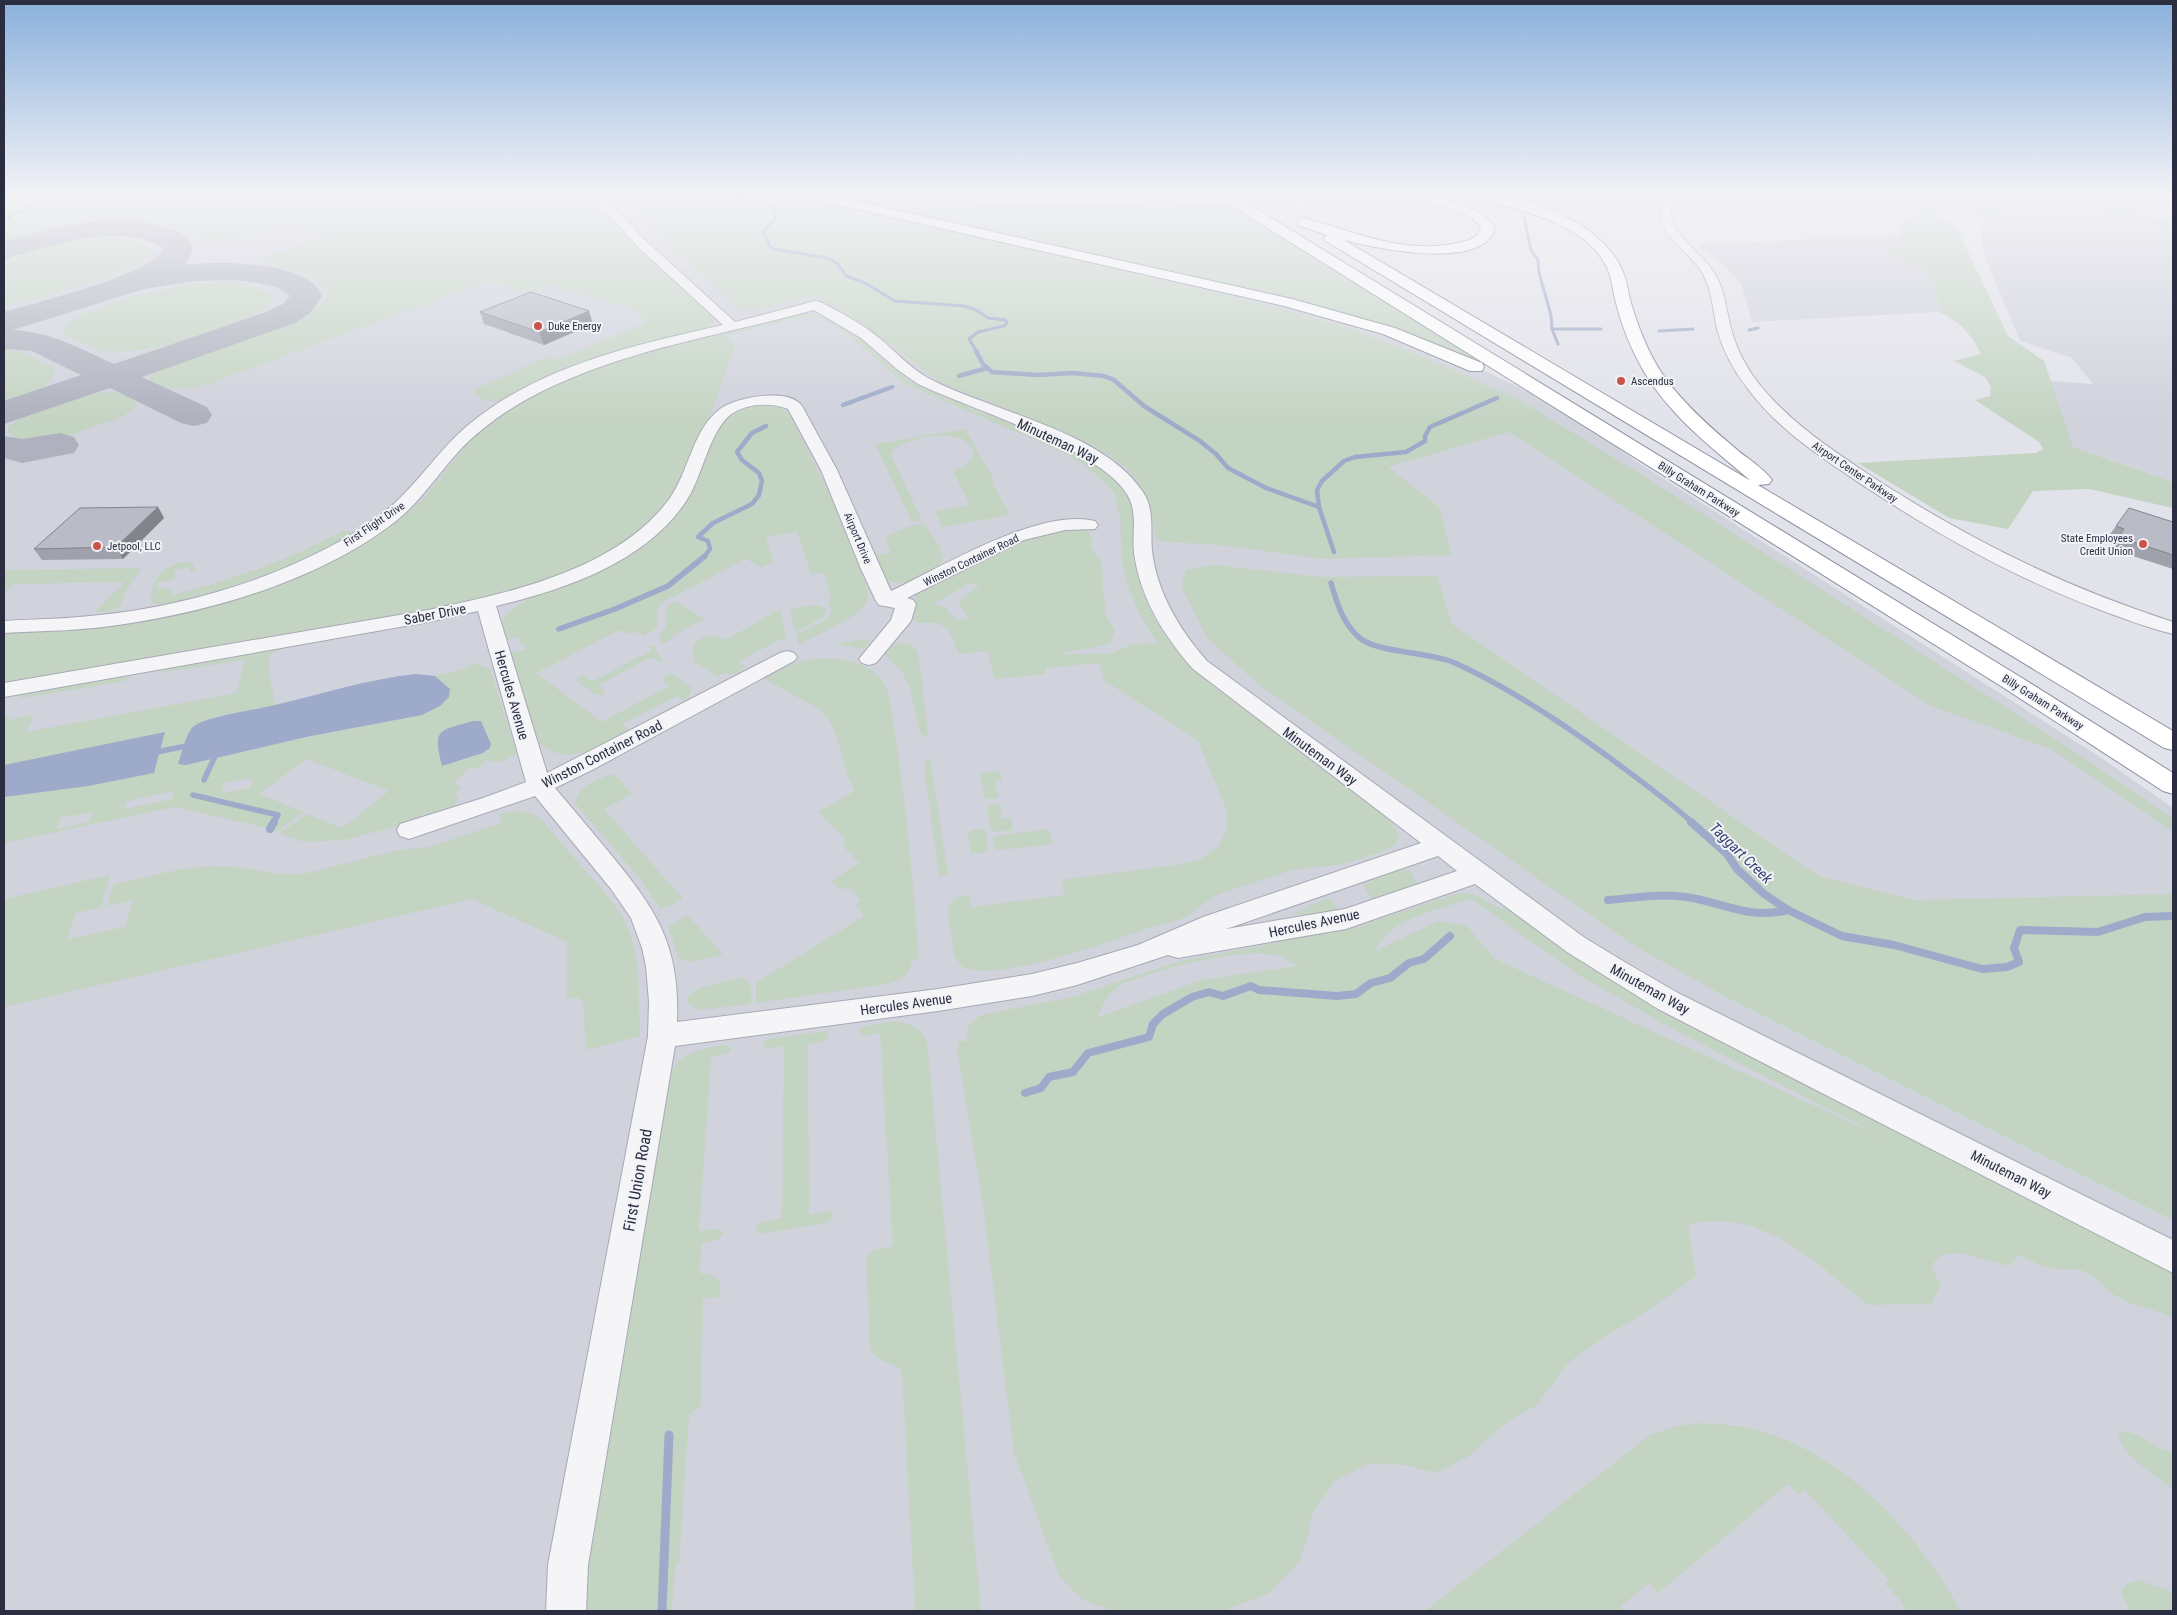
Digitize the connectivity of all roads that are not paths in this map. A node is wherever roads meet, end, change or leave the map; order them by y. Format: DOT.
graph roads {
  1 [pos="670,269"];
  2 [pos="1145,269"];
  3 [pos="1344,269"];
  4 [pos="1382,269"];
  5 [pos="1615,269"];
  6 [pos="1706,269"];
  7 [pos="733,327"];
  8 [pos="785,402"];
  9 [pos="1655,462"];
  10 [pos="1089,525"];
  11 [pos="1928,595"];
  12 [pos="886,601"];
  13 [pos="486,604"];
  14 [pos="4,627"];
  15 [pos="2173,628"];
  16 [pos="787,657"];
  17 [pos="869,660"];
  18 [pos="4,690"];
  19 [pos="2173,742"];
  20 [pos="2173,785"];
  21 [pos="539,786"];
  22 [pos="409,830"];
  23 [pos="1442,845"];
  24 [pos="1478,873"];
  25 [pos="1267,905"];
  26 [pos="1296,928"];
  27 [pos="1146,952"];
  28 [pos="662,1036"];
  29 [pos="2173,1257"];
  30 [pos="566,1611"];
  1 -- 7 [label="street"];
  2 -- 9 [label="highway"];
  3 -- 9 [label="highway, Billy Graham Parkway"];
  4 -- 11 [label="highway, Billy Graham Parkway"];
  5 -- 11 [label="highway"];
  6 -- 15 [label="street, Airport Center Parkway"];
  7 -- 14 [label="street, First Flight Drive"];
  7 -- 23 [label="street, Minuteman Way"];
  8 -- 12 [label="street, Airport Drive"];
  8 -- 13 [label="street, Saber Drive"];
  9 -- 20 [label="highway, Billy Graham Parkway"];
  10 -- 12 [label="street, Winston Container Road"];
  11 -- 19 [label="highway, Billy Graham Parkway"];
  12 -- 17 [label="street"];
  13 -- 18 [label="street, Saber Drive"];
  13 -- 21 [label="street, Hercules Avenue"];
  16 -- 21 [label="street, Winston Container Road"];
  21 -- 22 [label="street, Winston Container Road"];
  21 -- 28 [label="street, First Union Road"];
  23 -- 24 [label="street, Minuteman Way"];
  23 -- 25 [label="street, Hercules Avenue"];
  24 -- 26 [label="street, Hercules Avenue"];
  24 -- 29 [label="street, Minuteman Way"];
  25 -- 26 [label="street"];
  25 -- 27 [label="street, Hercules Avenue"];
  26 -- 27 [label="street, Hercules Avenue"];
  27 -- 28 [label="street, Hercules Avenue"];
  28 -- 30 [label="street, First Union Road"];
}
